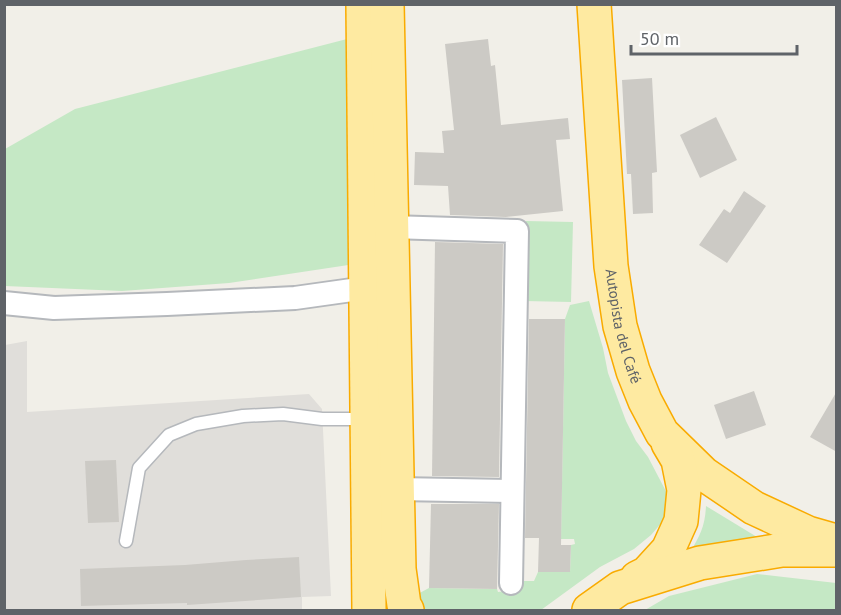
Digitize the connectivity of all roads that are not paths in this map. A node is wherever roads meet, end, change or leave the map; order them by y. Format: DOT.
graph roads {
  1 [pos="363,4"];
  2 [pos="387,4"];
  3 [pos="594,4"];
  4 [pos="392,227"];
  5 [pos="366,288"];
  6 [pos="4,303"];
  7 [pos="367,419"];
  8 [pos="662,433"];
  9 [pos="397,489"];
  10 [pos="512,491"];
  11 [pos="126,541"];
  12 [pos="837,541"];
  13 [pos="837,550"];
  14 [pos="511,583"];
  15 [pos="620,588"];
  16 [pos="369,610"];
  17 [pos="407,610"];
  18 [pos="589,610"];
  1 -- 5 [label="highway"];
  2 -- 4 [label="highway"];
  3 -- 8 [label="highway, Autopista del Café"];
  4 -- 9 [label="highway"];
  4 -- 10 [label="street"];
  5 -- 6 [label="street"];
  5 -- 7 [label="highway"];
  7 -- 11 [label="lane"];
  7 -- 16 [label="highway"];
  8 -- 12 [label="highway, Autopista del Café"];
  8 -- 15 [label="highway"];
  9 -- 10 [label="street"];
  9 -- 17 [label="highway"];
  10 -- 14 [label="street"];
  13 -- 15 [label="highway"];
  15 -- 18 [label="highway"];
}
